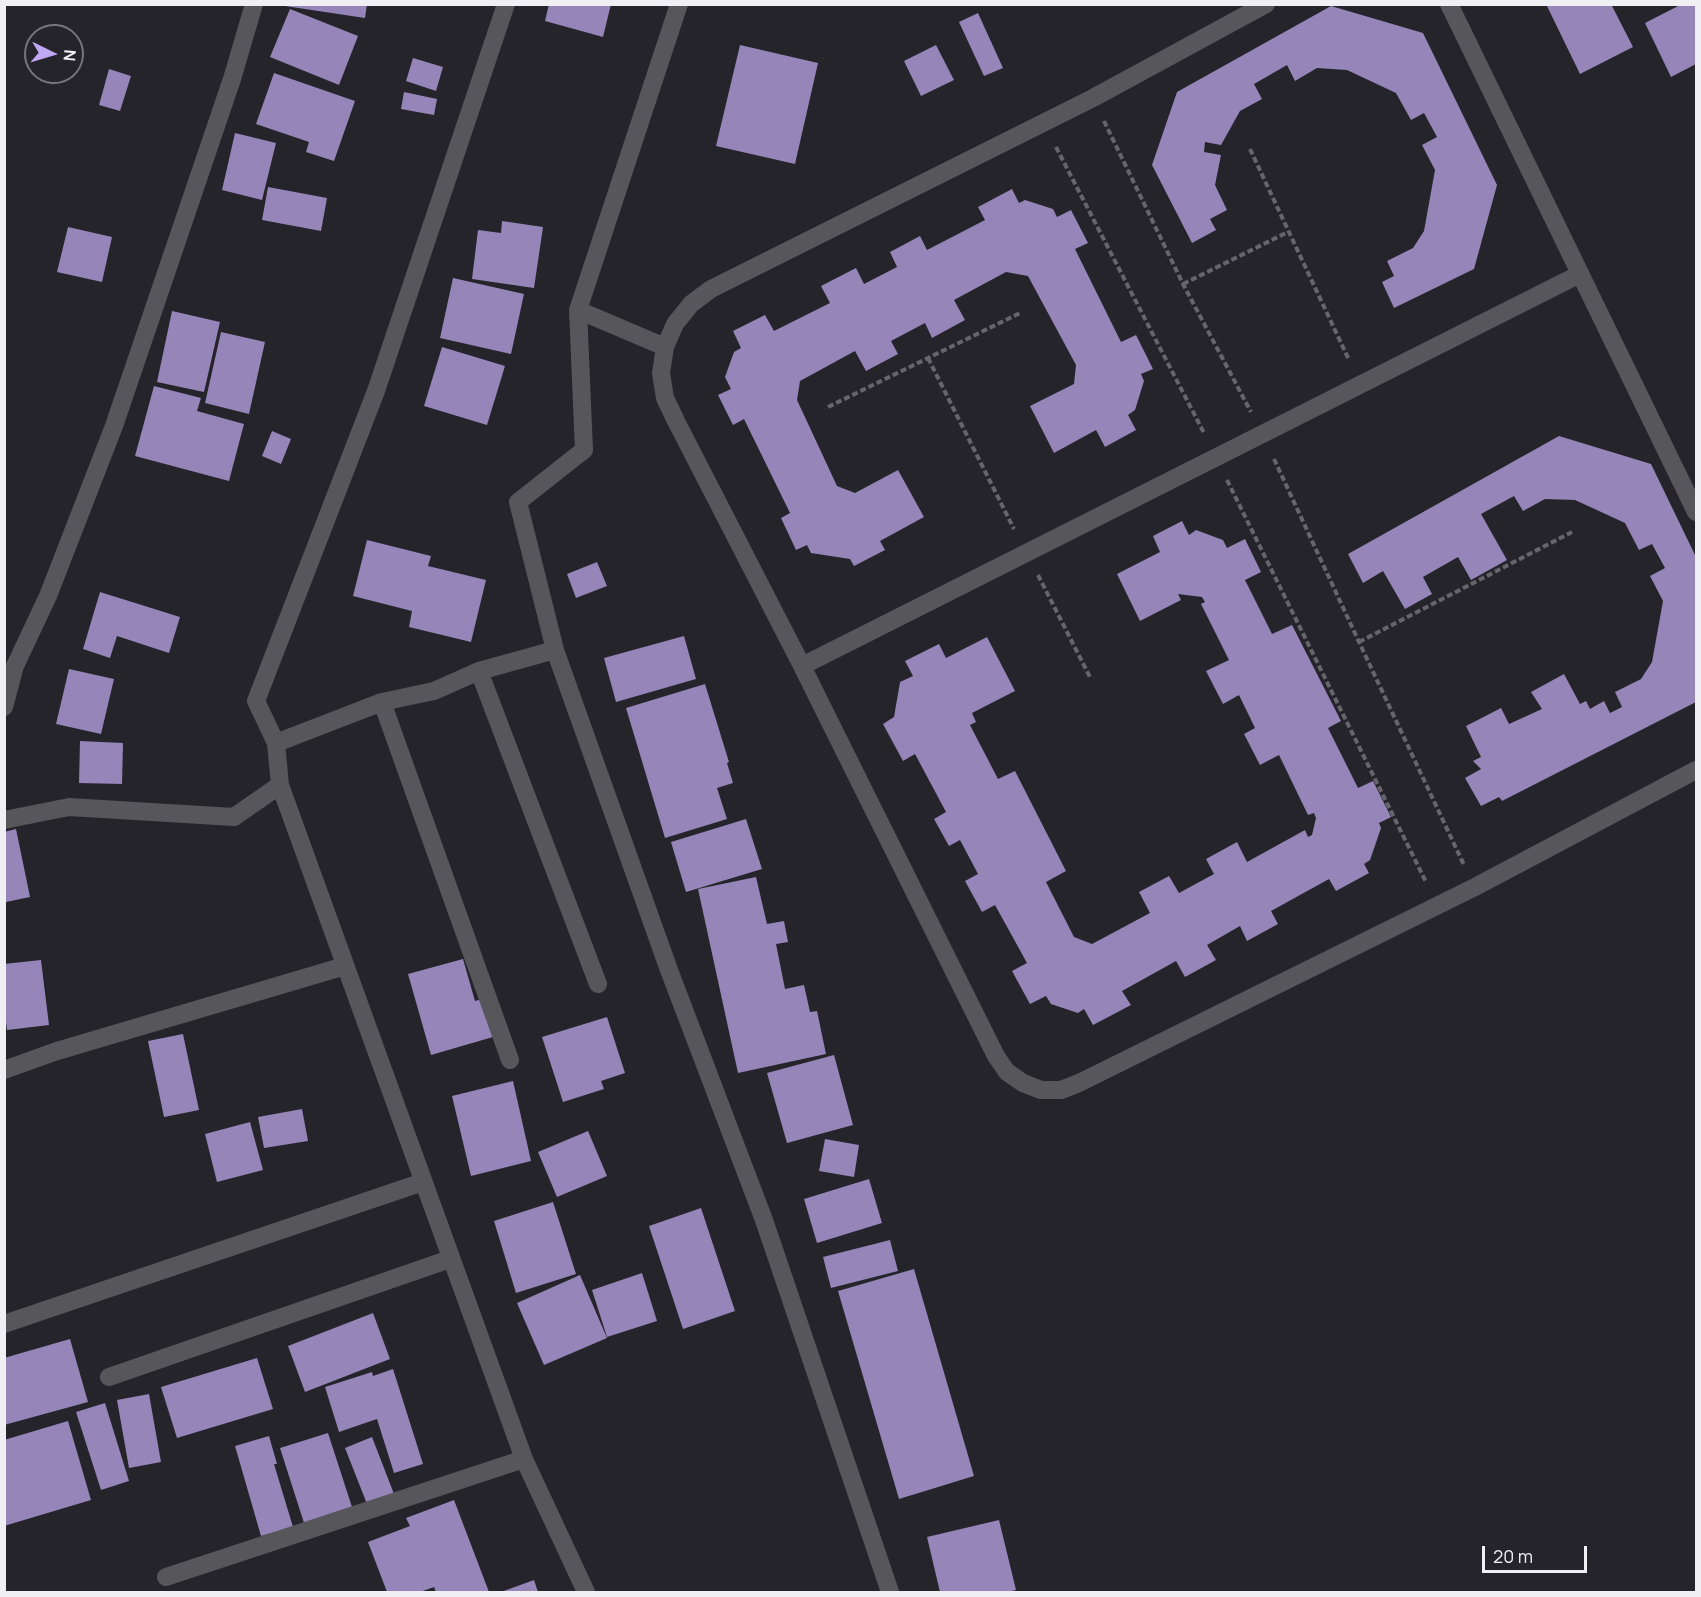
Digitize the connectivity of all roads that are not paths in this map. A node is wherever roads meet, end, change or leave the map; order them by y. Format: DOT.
graph roads {
  1 [pos="254,4"];
  2 [pos="506,4"];
  3 [pos="678,4"];
  4 [pos="1266,4"];
  5 [pos="1449,4"];
  6 [pos="1580,274"];
  7 [pos="578,310"];
  8 [pos="665,347"];
  9 [pos="1696,512"];
  10 [pos="555,650"];
  11 [pos="802,666"];
  12 [pos="478,671"];
  13 [pos="382,702"];
  14 [pos="4,707"];
  15 [pos="276,743"];
  16 [pos="1696,770"];
  17 [pos="280,785"];
  18 [pos="4,820"];
  19 [pos="345,966"];
  20 [pos="598,984"];
  21 [pos="510,1060"];
  22 [pos="4,1070"];
  23 [pos="423,1182"];
  24 [pos="450,1259"];
  25 [pos="4,1324"];
  26 [pos="109,1377"];
  27 [pos="524,1459"];
  28 [pos="166,1577"];
  29 [pos="586,1593"];
  30 [pos="890,1593"];
  1 -- 14 [label="street"];
  2 -- 15 [label="street"];
  3 -- 7 [label="street"];
  4 -- 8 [label="street"];
  5 -- 6 [label="street"];
  6 -- 9 [label="street"];
  6 -- 11 [label="street"];
  7 -- 8 [label="street"];
  7 -- 10 [label="street"];
  8 -- 11 [label="street"];
  10 -- 12 [label="street"];
  10 -- 30 [label="street"];
  11 -- 16 [label="street"];
  12 -- 13 [label="street"];
  12 -- 20 [label="street"];
  13 -- 15 [label="street"];
  13 -- 21 [label="street"];
  15 -- 17 [label="street"];
  17 -- 18 [label="street"];
  17 -- 19 [label="street"];
  19 -- 22 [label="street"];
  19 -- 23 [label="street"];
  23 -- 24 [label="street"];
  23 -- 25 [label="street"];
  24 -- 26 [label="street"];
  24 -- 27 [label="street"];
  27 -- 28 [label="street"];
  27 -- 29 [label="street"];
}
